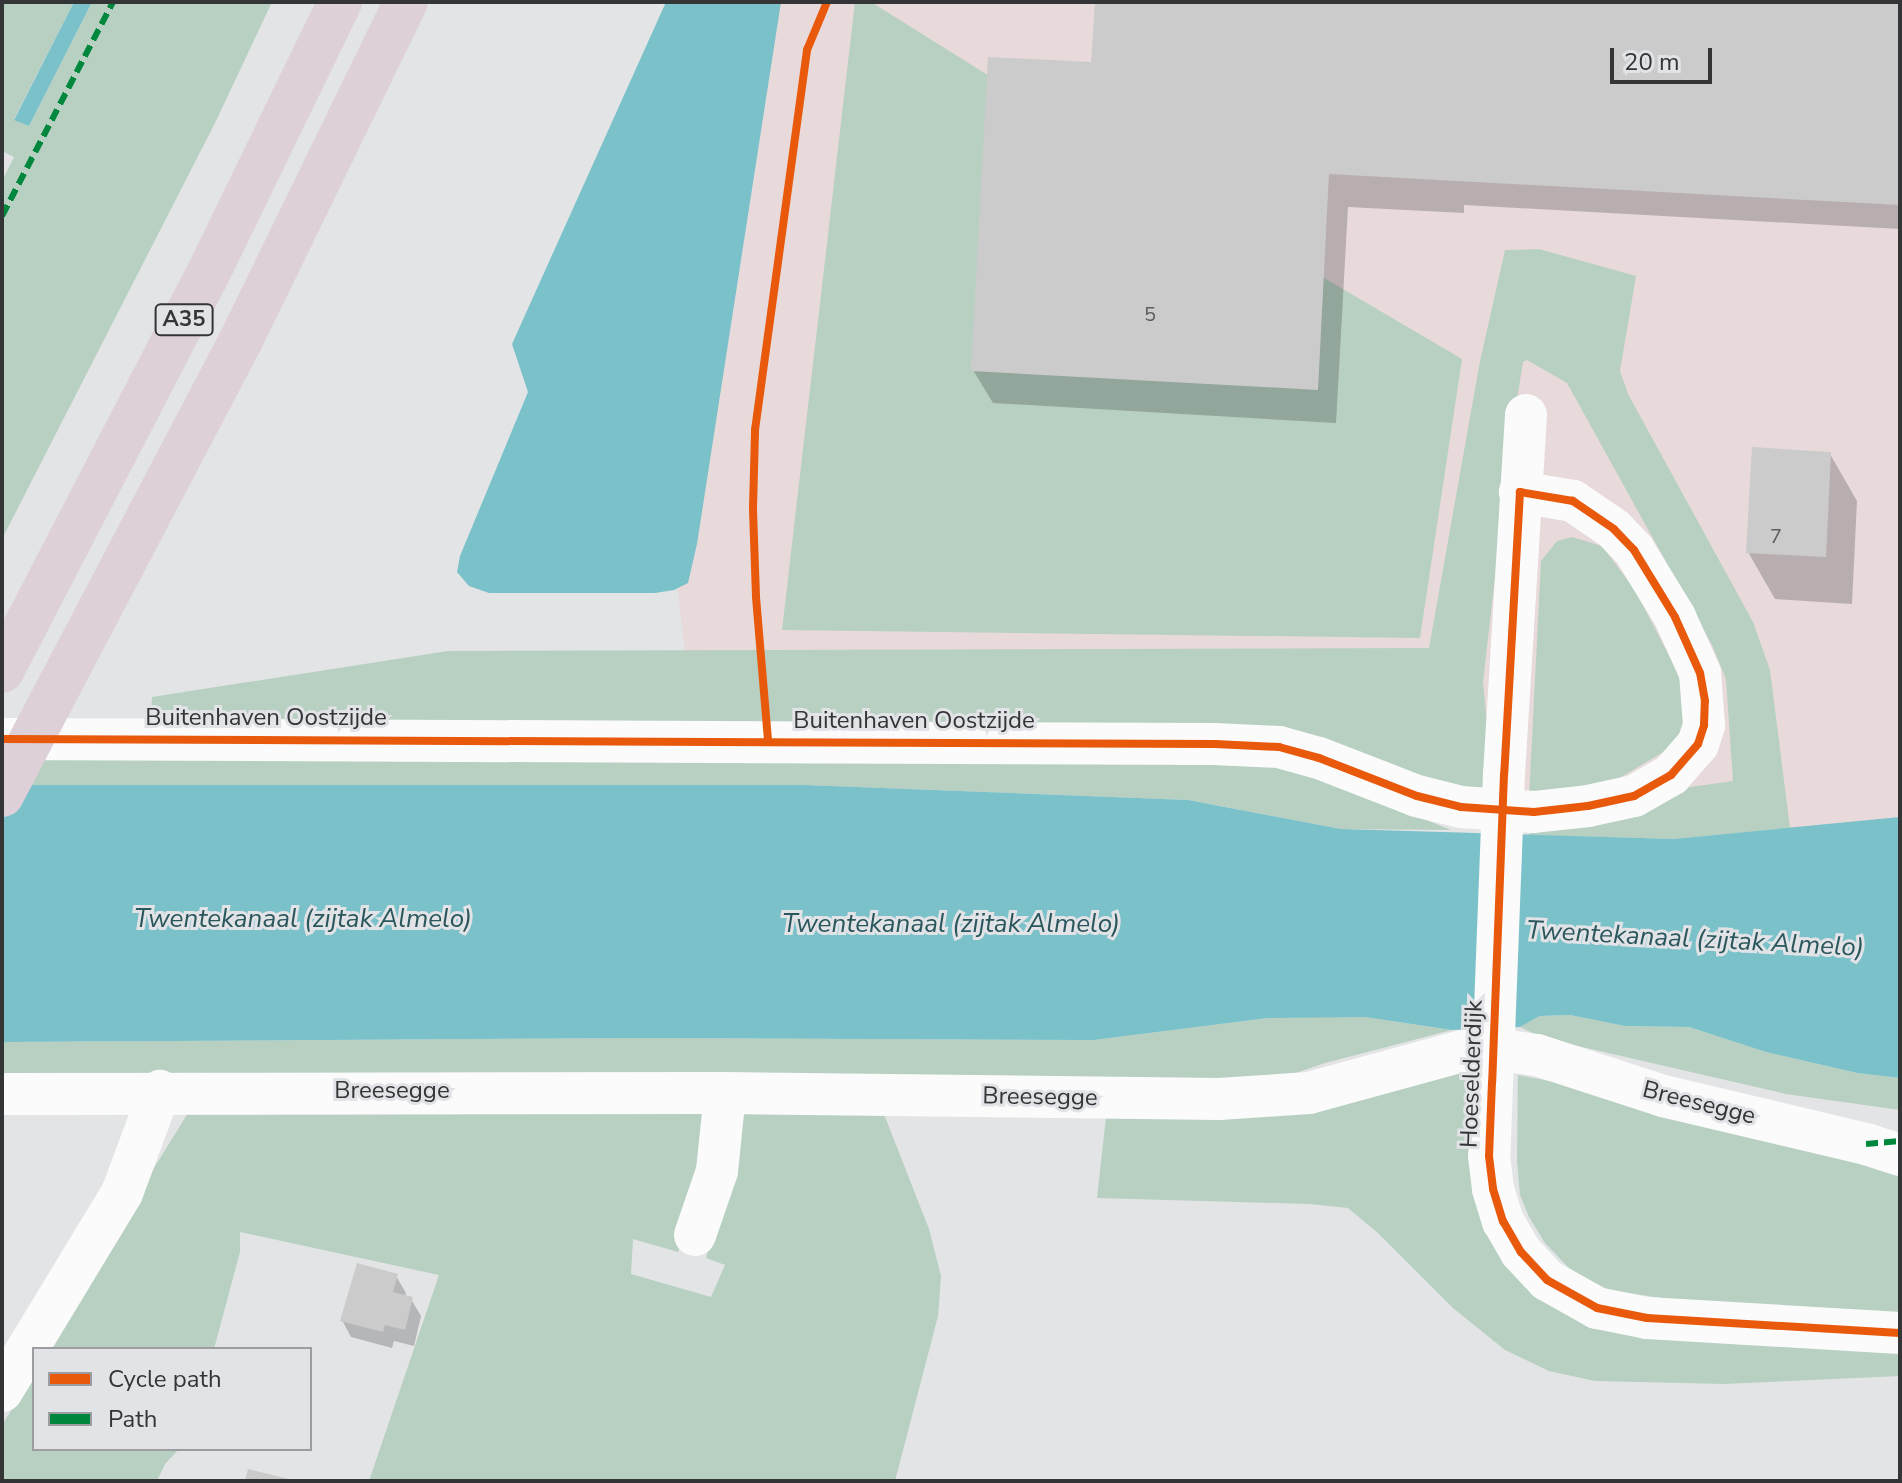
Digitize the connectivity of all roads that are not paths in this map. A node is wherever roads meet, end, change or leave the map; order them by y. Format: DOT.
graph roads {
  1 [pos="340,2"];
  2 [pos="406,2"];
  3 [pos="1526,415"];
  4 [pos="1520,492"];
  5 [pos="12,653"];
  6 [pos="2,739"];
  7 [pos="2,795"];
  8 [pos="160,1091"];
  9 [pos="725,1093"];
  10 [pos="2,1094"];
  11 [pos="1900,1155"];
  12 [pos="695,1235"];
  13 [pos="1900,1333"];
  14 [pos="2,1391"];
  1 -- 5 [label="highway, A35"];
  2 -- 7 [label="highway, A35"];
  3 -- 4 [label="street, Hoeselderdijk"];
  4 -- 6 [label="street, Buitenhaven Oostzijde"];
  4 -- 13 [label="street, Hoeselderdijk"];
  8 -- 9 [label="street, Breesegge"];
  8 -- 10 [label="street, Breesegge"];
  8 -- 14 [label="street"];
  9 -- 11 [label="street, Breesegge"];
  9 -- 12 [label="street"];
}
